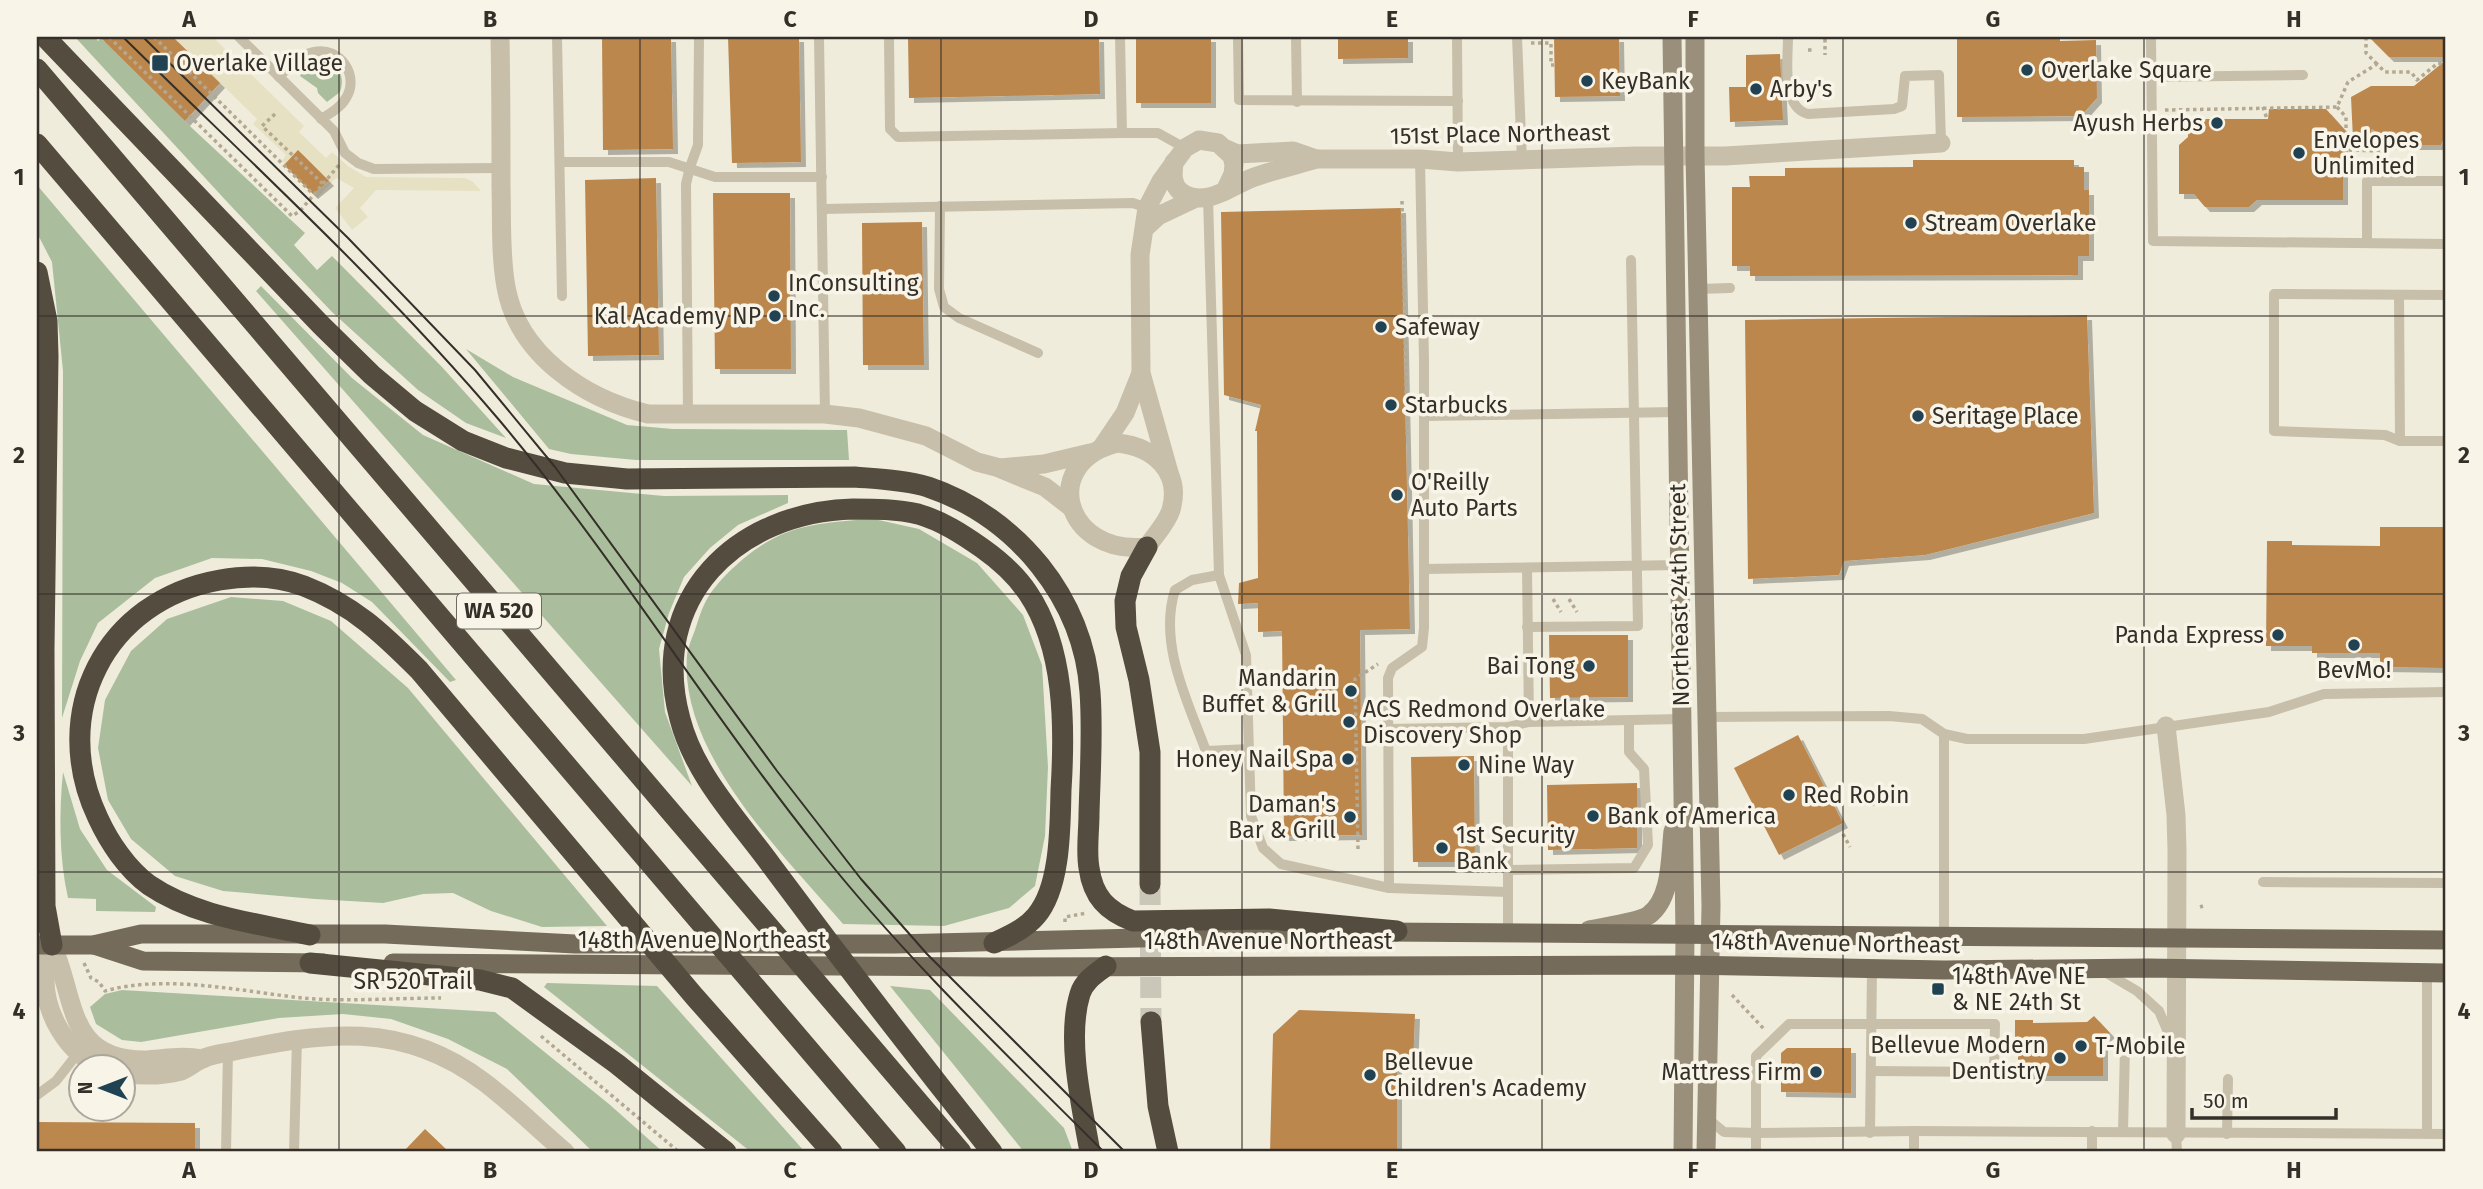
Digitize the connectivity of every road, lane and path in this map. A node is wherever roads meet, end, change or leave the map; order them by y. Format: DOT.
graph roads {
  1 [pos="45,37"];
  2 [pos="109,37"];
  3 [pos="154,37"];
  4 [pos="239,37"];
  5 [pos="500,37"];
  6 [pos="557,37"];
  7 [pos="699,37"];
  8 [pos="820,37"];
  9 [pos="889,37"];
  10 [pos="1120,37"];
  11 [pos="1238,37"];
  12 [pos="1296,37"];
  13 [pos="1457,37"];
  14 [pos="1517,37"];
  15 [pos="1672,37"];
  16 [pos="1695,37"];
  17 [pos="1788,37"];
  18 [pos="2151,37"];
  19 [pos="2366,37"];
  20 [pos="1825,39"];
  21 [pos="1531,43"];
  22 [pos="1808,50"];
  23 [pos="1813,50"];
  24 [pos="1825,55"];
  25 [pos="2377,64"];
  26 [pos="2446,64"];
  27 [pos="1555,65"];
  28 [pos="37,69"];
  29 [pos="2304,75"];
  30 [pos="279,77"];
  31 [pos="2152,77"];
  32 [pos="1458,101"];
  33 [pos="1297,102"];
  34 [pos="2263,107"];
  35 [pos="2337,107"];
  36 [pos="2152,111"];
  37 [pos="275,114"];
  38 [pos="321,118"];
  39 [pos="2267,119"];
  40 [pos="1122,133"];
  41 [pos="37,144"];
  42 [pos="1941,144"];
  43 [pos="1226,149"];
  44 [pos="2382,151"];
  45 [pos="1180,155"];
  46 [pos="1684,156"];
  47 [pos="1316,159"];
  48 [pos="1420,159"];
  49 [pos="342,161"];
  50 [pos="1522,161"];
  51 [pos="561,162"];
  52 [pos="1458,162"];
  53 [pos="690,167"];
  54 [pos="501,168"];
  55 [pos="822,177"];
  56 [pos="2446,181"];
  57 [pos="323,184"];
  58 [pos="313,194"];
  59 [pos="1210,196"];
  60 [pos="1402,201"];
  61 [pos="940,206"];
  62 [pos="822,209"];
  63 [pos="1146,218"];
  64 [pos="2367,243"];
  65 [pos="2446,244"];
  66 [pos="1631,260"];
  67 [pos="37,272"];
  68 [pos="1730,288"];
  69 [pos="1698,289"];
  70 [pos="2399,295"];
  71 [pos="2446,295"];
  72 [pos="562,296"];
  73 [pos="1038,353"];
  74 [pos="1141,373"];
  75 [pos="1635,412"];
  76 [pos="1676,412"];
  77 [pos="688,415"];
  78 [pos="825,415"];
  79 [pos="1424,416"];
  80 [pos="1701,423"];
  81 [pos="1407,439"];
  82 [pos="2400,441"];
  83 [pos="2446,441"];
  84 [pos="1096,450"];
  85 [pos="1000,468"];
  86 [pos="1170,477"];
  87 [pos="1072,508"];
  88 [pos="1147,547"];
  89 [pos="1679,565"];
  90 [pos="1638,566"];
  91 [pos="1527,568"];
  92 [pos="1424,569"];
  93 [pos="1219,575"];
  94 [pos="1553,599"];
  95 [pos="1569,599"];
  96 [pos="1565,620"];
  97 [pos="1581,620"];
  98 [pos="1527,627"];
  99 [pos="1387,658"];
  100 [pos="2446,692"];
  101 [pos="1706,717"];
  102 [pos="1682,719"];
  103 [pos="1529,722"];
  104 [pos="1629,722"];
  105 [pos="2166,726"];
  106 [pos="1508,727"];
  107 [pos="1387,729"];
  108 [pos="1944,734"];
  109 [pos="1249,749"];
  110 [pos="1682,757"];
  111 [pos="1864,804"];
  112 [pos="1878,804"];
  113 [pos="1843,834"];
  114 [pos="1850,847"];
  115 [pos="1358,849"];
  116 [pos="1508,870"];
  117 [pos="2263,882"];
  118 [pos="2446,883"];
  119 [pos="1150,884"];
  120 [pos="1389,888"];
  121 [pos="1508,892"];
  122 [pos="1096,911"];
  123 [pos="1065,917"];
  124 [pos="1397,931"];
  125 [pos="1508,933"];
  126 [pos="1573,933"];
  127 [pos="1685,934"];
  128 [pos="1711,934"];
  129 [pos="310,935"];
  130 [pos="1944,936"];
  131 [pos="2177,939"];
  132 [pos="2446,940"];
  133 [pos="994,943"];
  134 [pos="44,945"];
  135 [pos="93,945"];
  136 [pos="310,963"];
  137 [pos="1685,965"];
  138 [pos="1710,965"];
  139 [pos="1106,966"];
  140 [pos="1872,969"];
  141 [pos="2101,969"];
  142 [pos="2176,969"];
  143 [pos="2437,973"];
  144 [pos="99,982"];
  145 [pos="1732,995"];
  146 [pos="452,998"];
  147 [pos="1151,1022"];
  148 [pos="1872,1025"];
  149 [pos="539,1034"];
  150 [pos="297,1038"];
  151 [pos="1773,1038"];
  152 [pos="2125,1047"];
  153 [pos="2176,1049"];
  154 [pos="77,1052"];
  155 [pos="228,1052"];
  156 [pos="203,1059"];
  157 [pos="66,1068"];
  158 [pos="1871,1071"];
  159 [pos="136,1075"];
  160 [pos="2228,1079"];
  161 [pos="37,1095"];
  162 [pos="1683,1099"];
  163 [pos="1707,1118"];
  164 [pos="1914,1131"];
  165 [pos="2092,1132"];
  166 [pos="2123,1132"];
  167 [pos="1756,1133"];
  168 [pos="1870,1133"];
  169 [pos="2227,1134"];
  170 [pos="2427,1134"];
  171 [pos="2446,1134"];
  172 [pos="2176,1143"];
  173 [pos="226,1152"];
  174 [pos="294,1152"];
  175 [pos="565,1152"];
  176 [pos="679,1152"];
  177 [pos="726,1152"];
  178 [pos="832,1152"];
  179 [pos="896,1152"];
  180 [pos="961,1152"];
  181 [pos="992,1152"];
  182 [pos="1090,1152"];
  183 [pos="1168,1152"];
  184 [pos="1682,1152"];
  185 [pos="1706,1152"];
  186 [pos="1756,1152"];
  187 [pos="1913,1152"];
  188 [pos="2092,1152"];
  1 -- 124 [label="highway"];
  2 -- 58 [label="path"];
  3 -- 58 [label="path"];
  4 -- 30 [label="lane"];
  5 -- 54 [label="street"];
  6 -- 51 [label="lane"];
  7 -- 53 [label="lane"];
  8 -- 55 [label="lane"];
  9 -- 40 [label="lane"];
  10 -- 40 [label="lane"];
  11 -- 33 [label="lane"];
  12 -- 33 [label="lane"];
  13 -- 32 [label="lane"];
  14 -- 50 [label="lane"];
  15 -- 46 [label="main road, Northeast 24th Street"];
  16 -- 46 [label="main road, Northeast 24th Street"];
  17 -- 42 [label="lane"];
  18 -- 31 [label="lane"];
  19 -- 25 [label="path"];
  20 -- 24 [label="path"];
  21 -- 27 [label="path"];
  22 -- 23 [label="path"];
  25 -- 26 [label="path"];
  25 -- 35 [label="path"];
  28 -- 180 [label="highway, WA 520"];
  29 -- 31 [label="lane"];
  30 -- 38 [label="lane"];
  30 -- 38 [label="lane"];
  31 -- 36 [label="lane"];
  32 -- 33 [label="lane"];
  32 -- 52 [label="lane"];
  34 -- 35 [label="path"];
  34 -- 36 [label="path"];
  34 -- 39 [label="path"];
  35 -- 44 [label="path"];
  36 -- 64 [label="lane"];
  37 -- 57 [label="path"];
  38 -- 54 [label="lane"];
  40 -- 45 [label="lane"];
  41 -- 179 [label="highway, WA 520"];
  42 -- 46 [label="street, 151st Place Northeast"];
  43 -- 45 [label="street"];
  43 -- 47 [label="street, 151st Place Northeast"];
  43 -- 59 [label="street"];
  45 -- 59 [label="street"];
  45 -- 63 [label="street"];
  46 -- 50 [label="street, 151st Place Northeast"];
  46 -- 69 [label="main road, Northeast 24th Street"];
  46 -- 76 [label="main road, Northeast 24th Street"];
  47 -- 48 [label="street, 151st Place Northeast"];
  47 -- 59 [label="street, 151st Place Northeast"];
  48 -- 52 [label="street, 151st Place Northeast"];
  48 -- 79 [label="lane"];
  49 -- 57 [label="path"];
  50 -- 52 [label="street, 151st Place Northeast"];
  51 -- 53 [label="lane"];
  51 -- 72 [label="lane"];
  53 -- 55 [label="lane"];
  53 -- 77 [label="lane"];
  54 -- 77 [label="street"];
  55 -- 62 [label="lane"];
  56 -- 64 [label="lane"];
  57 -- 58 [label="path"];
  59 -- 63 [label="street, 151st Place Northeast"];
  59 -- 93 [label="lane"];
  60 -- 81 [label="path"];
  61 -- 62 [label="lane"];
  61 -- 63 [label="lane"];
  61 -- 73 [label="lane"];
  62 -- 78 [label="lane"];
  63 -- 74 [label="street"];
  64 -- 65 [label="lane"];
  66 -- 75 [label="lane"];
  67 -- 134 [label="highway"];
  68 -- 69 [label="lane"];
  69 -- 80 [label="main road, Northeast 24th Street"];
  70 -- 71 [label="lane"];
  70 -- 82 [label="lane"];
  70 -- 82 [label="lane"];
  74 -- 84 [label="street"];
  74 -- 86 [label="street"];
  75 -- 76 [label="lane"];
  75 -- 79 [label="lane"];
  75 -- 90 [label="lane"];
  76 -- 80 [label="main road"];
  76 -- 89 [label="main road, Northeast 24th Street"];
  77 -- 78 [label="street"];
  78 -- 85 [label="street"];
  79 -- 92 [label="lane"];
  80 -- 101 [label="main road, Northeast 24th Street"];
  82 -- 83 [label="lane"];
  84 -- 85 [label="street"];
  84 -- 86 [label="street"];
  84 -- 87 [label="street"];
  85 -- 87 [label="street"];
  86 -- 88 [label="street"];
  87 -- 88 [label="street"];
  88 -- 119 [label="highway"];
  89 -- 90 [label="lane"];
  89 -- 102 [label="main road, Northeast 24th Street"];
  90 -- 91 [label="lane"];
  90 -- 98 [label="lane"];
  91 -- 92 [label="lane"];
  91 -- 98 [label="lane"];
  92 -- 107 [label="lane"];
  93 -- 109 [label="lane"];
  93 -- 109 [label="lane"];
  94 -- 96 [label="path"];
  95 -- 97 [label="path"];
  98 -- 103 [label="lane"];
  99 -- 115 [label="path"];
  100 -- 105 [label="lane"];
  101 -- 108 [label="lane"];
  101 -- 128 [label="main road, Northeast 24th Street"];
  102 -- 104 [label="lane"];
  102 -- 110 [label="main road, Northeast 24th Street"];
  103 -- 104 [label="lane"];
  103 -- 106 [label="lane"];
  104 -- 116 [label="lane"];
  105 -- 108 [label="lane"];
  105 -- 131 [label="street"];
  106 -- 107 [label="lane"];
  106 -- 116 [label="lane"];
  107 -- 120 [label="lane"];
  108 -- 130 [label="lane"];
  109 -- 120 [label="lane"];
  110 -- 126 [label="main road"];
  110 -- 127 [label="main road, Northeast 24th Street"];
  111 -- 112 [label="path"];
  113 -- 114 [label="path"];
  116 -- 121 [label="lane"];
  117 -- 118 [label="lane"];
  120 -- 121 [label="lane"];
  121 -- 125 [label="lane"];
  122 -- 123 [label="path"];
  124 -- 125 [label="main road, 148th Avenue Northeast"];
  124 -- 133 [label="main road, 148th Avenue Northeast"];
  125 -- 126 [label="main road, 148th Avenue Northeast"];
  126 -- 127 [label="main road, 148th Avenue Northeast"];
  127 -- 128 [label="main road, 148th Avenue Northeast"];
  127 -- 137 [label="main road, Northeast 24th Street"];
  128 -- 130 [label="main road, 148th Avenue Northeast"];
  128 -- 138 [label="main road, Northeast 24th Street"];
  129 -- 133 [label="main road, 148th Avenue Northeast"];
  129 -- 135 [label="main road, 148th Avenue Northeast"];
  129 -- 178 [label="highway"];
  130 -- 131 [label="main road, 148th Avenue Northeast"];
  131 -- 132 [label="main road, 148th Avenue Northeast"];
  131 -- 142 [label="street"];
  133 -- 181 [label="highway"];
  134 -- 135 [label="main road, 148th Avenue Northeast"];
  134 -- 154 [label="street"];
  134 -- 156 [label="street"];
  135 -- 136 [label="main road, 148th Avenue Northeast"];
  136 -- 139 [label="main road, 148th Avenue Northeast"];
  136 -- 177 [label="highway"];
  137 -- 138 [label="main road, 148th Avenue Northeast"];
  137 -- 139 [label="main road, 148th Avenue Northeast"];
  137 -- 162 [label="main road, Northeast 24th Street"];
  138 -- 140 [label="main road, 148th Avenue Northeast"];
  138 -- 163 [label="main road, Northeast 24th Street"];
  139 -- 182 [label="highway"];
  140 -- 141 [label="main road, 148th Avenue Northeast"];
  140 -- 148 [label="lane"];
  141 -- 142 [label="main road, 148th Avenue Northeast"];
  141 -- 153 [label="lane"];
  142 -- 143 [label="main road, 148th Avenue Northeast"];
  142 -- 153 [label="street"];
  143 -- 170 [label="lane"];
  144 -- 146 [label="path, SR 520 Trail"];
  145 -- 151 [label="path"];
  147 -- 183 [label="highway"];
  148 -- 151 [label="lane"];
  148 -- 158 [label="lane"];
  148 -- 158 [label="lane"];
  149 -- 176 [label="path"];
  150 -- 155 [label="street"];
  150 -- 174 [label="lane"];
  150 -- 175 [label="street"];
  151 -- 167 [label="lane"];
  152 -- 166 [label="lane"];
  153 -- 172 [label="street"];
  155 -- 156 [label="street"];
  155 -- 173 [label="lane"];
  156 -- 159 [label="street"];
  157 -- 161 [label="lane"];
  158 -- 168 [label="lane"];
  160 -- 169 [label="lane"];
  162 -- 163 [label="main road"];
  162 -- 184 [label="main road, Northeast 24th Street"];
  163 -- 167 [label="lane"];
  163 -- 185 [label="main road, Northeast 24th Street"];
  164 -- 165 [label="lane"];
  164 -- 168 [label="lane"];
  164 -- 187 [label="lane"];
  165 -- 166 [label="lane"];
  165 -- 188 [label="lane"];
  166 -- 172 [label="lane"];
  167 -- 168 [label="lane"];
  167 -- 186 [label="lane"];
  169 -- 170 [label="lane"];
  169 -- 172 [label="lane"];
  170 -- 171 [label="lane"];
}
